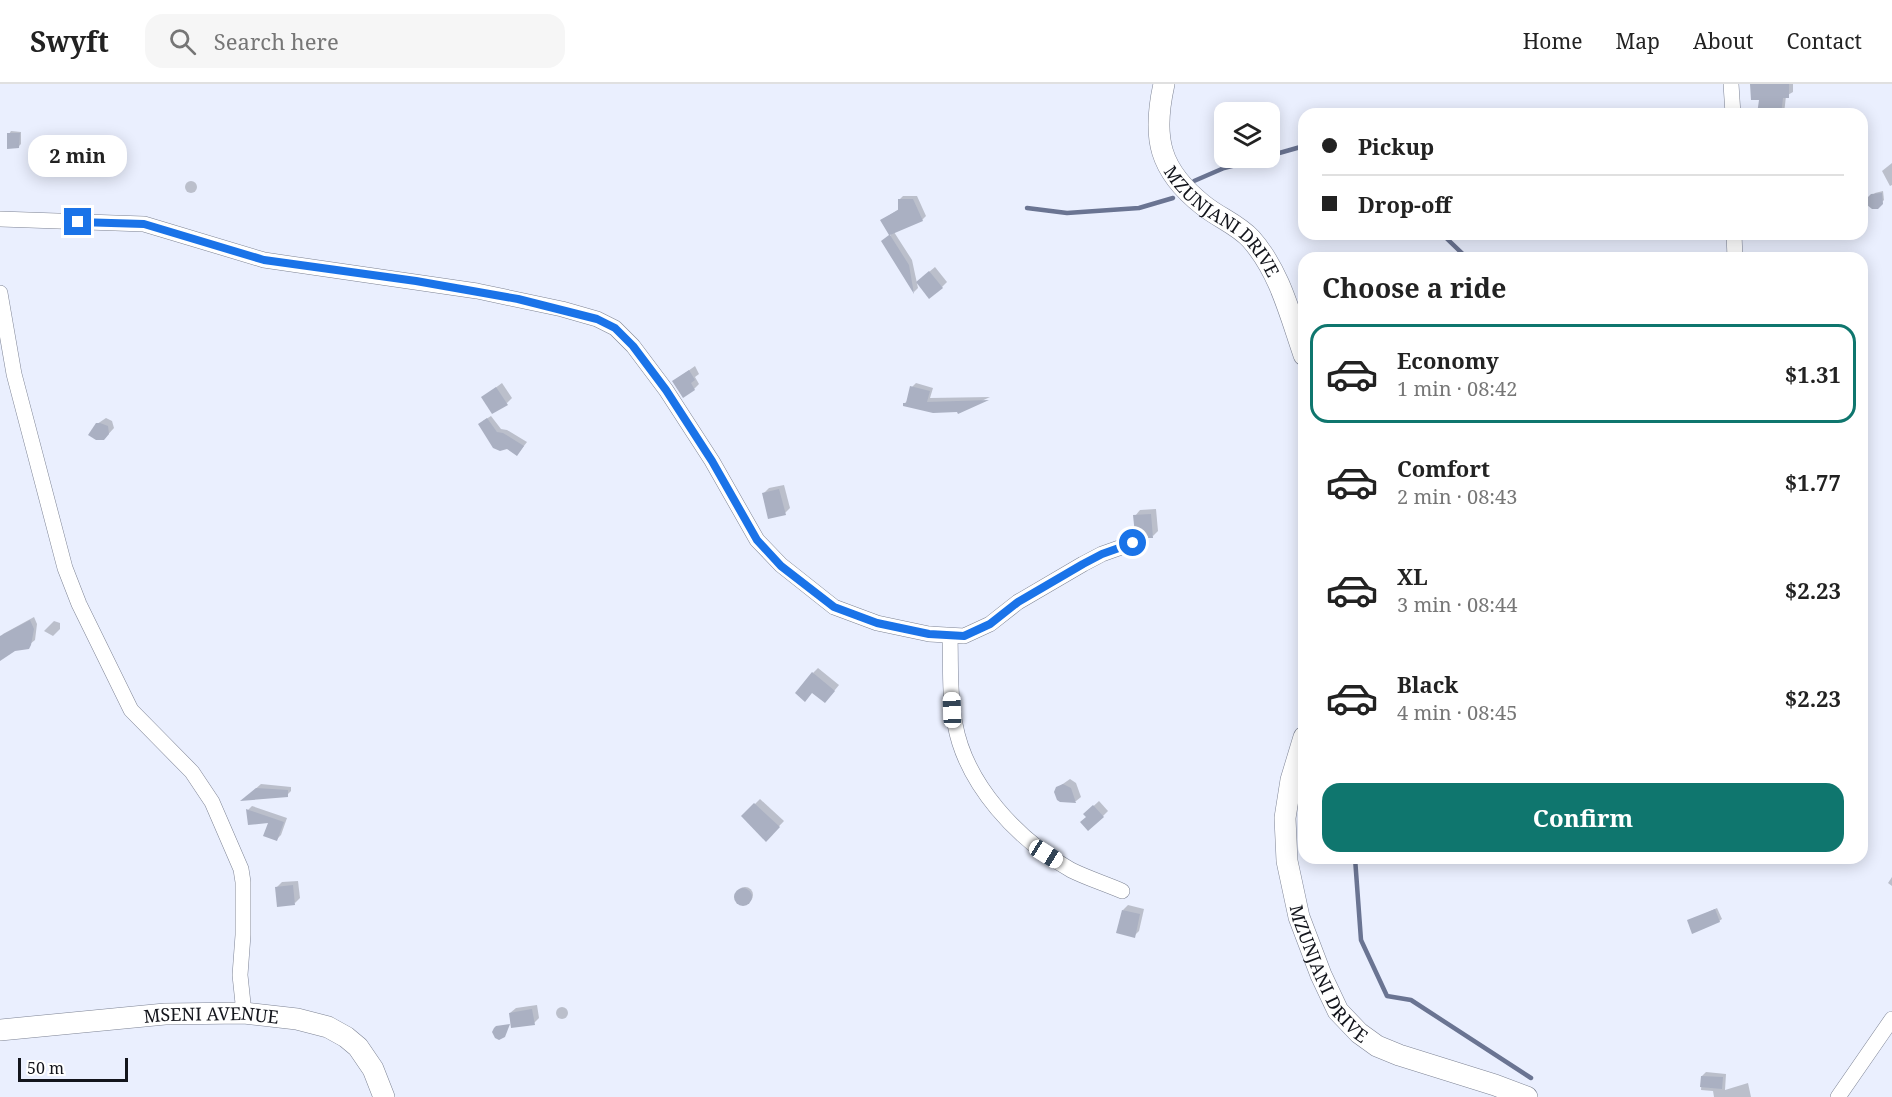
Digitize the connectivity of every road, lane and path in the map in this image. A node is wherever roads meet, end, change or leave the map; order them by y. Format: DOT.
graph roads {
  1 [pos="1164,84"];
  2 [pos="1731,84"];
  3 [pos="1733,108"];
  4 [pos="0,219"];
  5 [pos="0,293"];
  6 [pos="1298,337"];
  7 [pos="1133,543"];
  8 [pos="950,637"];
  9 [pos="1298,757"];
  10 [pos="1122,891"];
  11 [pos="244,1013"];
  12 [pos="1892,1019"];
  13 [pos="0,1030"];
  14 [pos="384,1097"];
  15 [pos="1527,1097"];
  16 [pos="1838,1097"];
  1 -- 6 [label="main road, MZUNJANI DRIVE"];
  2 -- 3 [label="street"];
  4 -- 8 [label="street"];
  5 -- 11 [label="street"];
  7 -- 8 [label="street"];
  8 -- 10 [label="street"];
  9 -- 15 [label="main road, MZUNJANI DRIVE"];
  11 -- 13 [label="main road, MSENI AVENUE"];
  11 -- 14 [label="main road, MSENI AVENUE"];
  12 -- 16 [label="street"];
}
